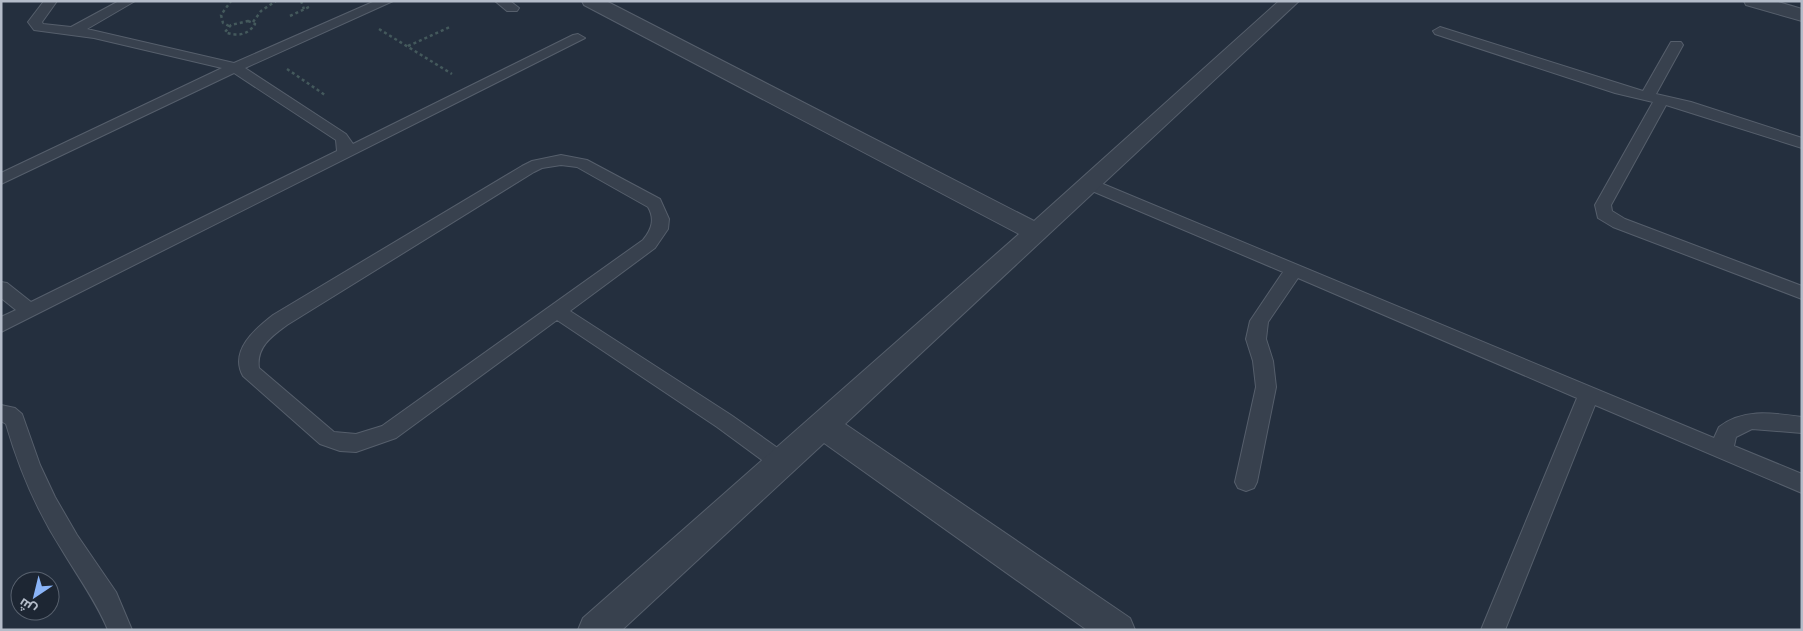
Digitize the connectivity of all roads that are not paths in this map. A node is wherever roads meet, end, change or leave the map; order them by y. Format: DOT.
graph roads {
  1 [pos="51,1"];
  2 [pos="129,1"];
  3 [pos="387,1"];
  4 [pos="591,1"];
  5 [pos="1290,1"];
  6 [pos="1753,1"];
  7 [pos="1802,15"];
  8 [pos="74,31"];
  9 [pos="1440,31"];
  10 [pos="578,38"];
  11 [pos="1676,45"];
  12 [pos="234,68"];
  13 [pos="1655,98"];
  14 [pos="1802,144"];
  15 [pos="345,154"];
  16 [pos="1,179"];
  17 [pos="1091,184"];
  18 [pos="1037,233"];
  19 [pos="1294,270"];
  20 [pos="1,288"];
  21 [pos="1802,293"];
  22 [pos="30,311"];
  23 [pos="558,312"];
  24 [pos="1,325"];
  25 [pos="1589,394"];
  26 [pos="1,413"];
  27 [pos="822,425"];
  28 [pos="1802,425"];
  29 [pos="1722,451"];
  30 [pos="781,462"];
  31 [pos="1246,482"];
  32 [pos="1802,484"];
  33 [pos="120,630"];
  34 [pos="596,630"];
  35 [pos="1117,630"];
  36 [pos="1493,630"];
  1 -- 8 [label="lane"];
  2 -- 8 [label="lane"];
  3 -- 12 [label="lane"];
  4 -- 18 [label="street"];
  5 -- 17 [label="street"];
  6 -- 7 [label="street"];
  8 -- 12 [label="lane"];
  9 -- 13 [label="lane"];
  10 -- 15 [label="lane"];
  11 -- 13 [label="lane"];
  12 -- 15 [label="lane"];
  12 -- 16 [label="lane"];
  13 -- 14 [label="lane"];
  13 -- 21 [label="lane"];
  15 -- 22 [label="lane"];
  17 -- 18 [label="street"];
  17 -- 19 [label="lane"];
  18 -- 27 [label="street"];
  19 -- 25 [label="lane"];
  19 -- 31 [label="lane"];
  20 -- 22 [label="lane"];
  22 -- 24 [label="lane"];
  23 -- 23 [label="lane"];
  23 -- 30 [label="lane"];
  25 -- 29 [label="lane"];
  25 -- 36 [label="lane"];
  26 -- 33 [label="lane"];
  27 -- 30 [label="street"];
  27 -- 35 [label="street"];
  28 -- 29 [label="lane"];
  29 -- 32 [label="lane"];
  30 -- 34 [label="street"];
}
